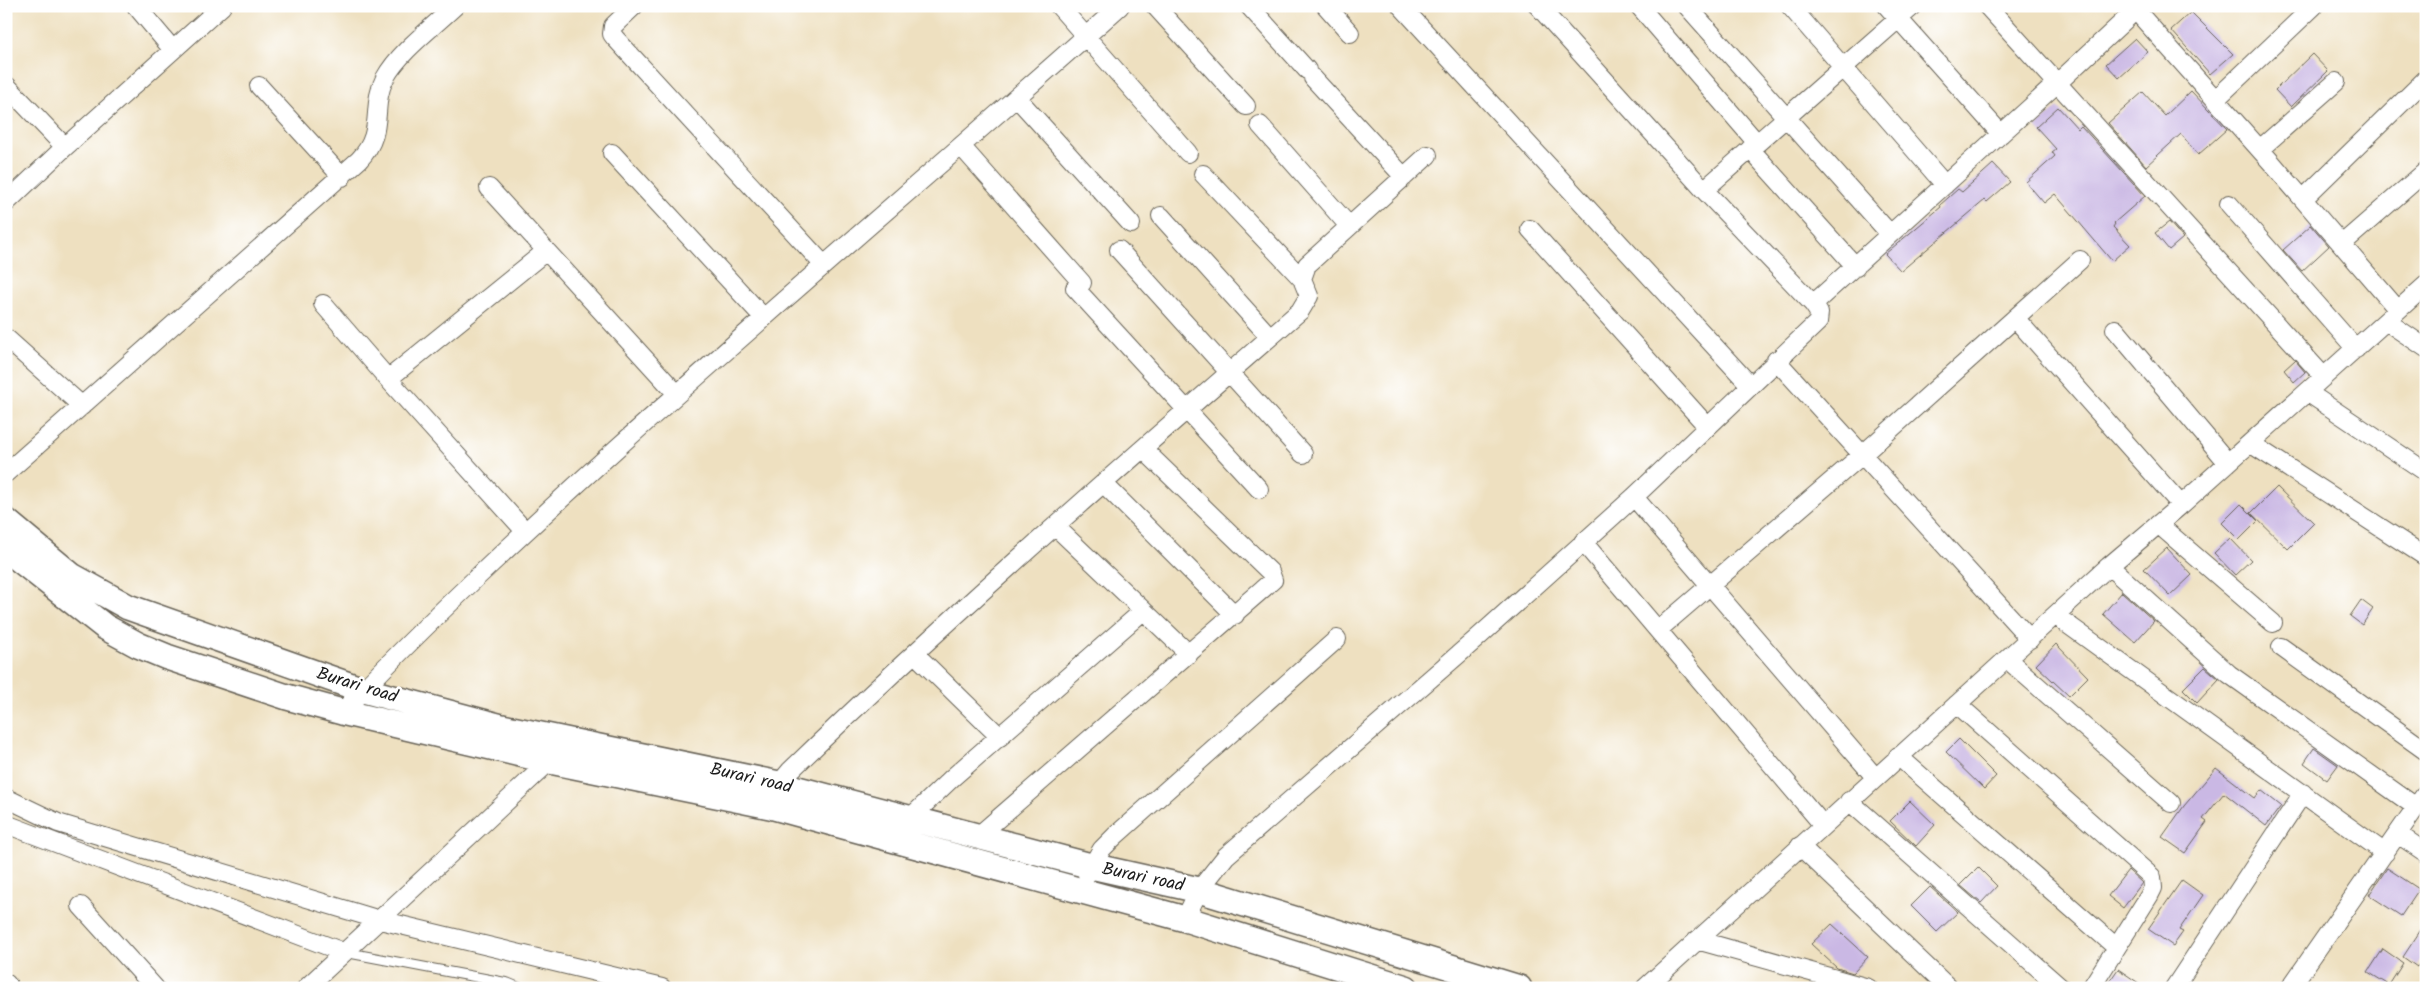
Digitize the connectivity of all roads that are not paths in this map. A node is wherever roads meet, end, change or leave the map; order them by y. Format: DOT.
graph roads {
  1 [pos="136,6"];
  2 [pos="222,6"];
  3 [pos="455,6"];
  4 [pos="634,6"];
  5 [pos="1059,6"];
  6 [pos="1120,6"];
  7 [pos="1155,6"];
  8 [pos="1249,6"];
  9 [pos="1326,6"];
  10 [pos="1401,6"];
  11 [pos="1538,6"];
  12 [pos="1639,6"];
  13 [pos="1686,6"];
  14 [pos="1790,6"];
  15 [pos="1913,6"];
  16 [pos="1987,6"];
  17 [pos="2314,6"];
  18 [pos="2135,8"];
  19 [pos="1893,13"];
  20 [pos="1350,33"];
  21 [pos="1086,36"];
  22 [pos="173,50"];
  23 [pos="1843,68"];
  24 [pos="2426,79"];
  25 [pos="2336,82"];
  26 [pos="2058,83"];
  27 [pos="6,85"];
  28 [pos="259,86"];
  29 [pos="1016,98"];
  30 [pos="2216,99"];
  31 [pos="1246,106"];
  32 [pos="1786,118"];
  33 [pos="1260,125"];
  34 [pos="2001,134"];
  35 [pos="961,146"];
  36 [pos="1754,146"];
  37 [pos="65,147"];
  38 [pos="2260,149"];
  39 [pos="612,153"];
  40 [pos="1188,153"];
  41 [pos="1428,156"];
  42 [pos="2426,171"];
  43 [pos="1203,174"];
  44 [pos="342,177"];
  45 [pos="1404,177"];
  46 [pos="1946,185"];
  47 [pos="489,188"];
  48 [pos="1704,190"];
  49 [pos="2303,199"];
  50 [pos="6,203"];
  51 [pos="2229,204"];
  52 [pos="1161,216"];
  53 [pos="1131,224"];
  54 [pos="1349,226"];
  55 [pos="1530,229"];
  56 [pos="1890,234"];
  57 [pos="2342,244"];
  58 [pos="1119,250"];
  59 [pos="546,251"];
  60 [pos="2080,260"];
  61 [pos="823,264"];
  62 [pos="1856,267"];
  63 [pos="1302,279"];
  64 [pos="2424,289"];
  65 [pos="323,304"];
  66 [pos="1813,304"];
  67 [pos="2392,316"];
  68 [pos="764,318"];
  69 [pos="2015,318"];
  70 [pos="2115,329"];
  71 [pos="1270,337"];
  72 [pos="6,338"];
  73 [pos="2426,348"];
  74 [pos="2356,349"];
  75 [pos="1776,360"];
  76 [pos="1230,372"];
  77 [pos="2324,377"];
  78 [pos="388,379"];
  79 [pos="1750,385"];
  80 [pos="2307,392"];
  81 [pos="677,394"];
  82 [pos="82,406"];
  83 [pos="1185,411"];
  84 [pos="1707,426"];
  85 [pos="2250,443"];
  86 [pos="1143,449"];
  87 [pos="1303,454"];
  88 [pos="1862,455"];
  89 [pos="2228,463"];
  90 [pos="2426,472"];
  91 [pos="6,473"];
  92 [pos="1104,484"];
  93 [pos="1259,489"];
  94 [pos="1634,497"];
  95 [pos="2181,505"];
  96 [pos="6,521"];
  97 [pos="2158,524"];
  98 [pos="1056,527"];
  99 [pos="526,531"];
  100 [pos="1583,542"];
  101 [pos="6,550"];
  102 [pos="2426,557"];
  103 [pos="2108,566"];
  104 [pos="1709,585"];
  105 [pos="1143,611"];
  106 [pos="1235,615"];
  107 [pos="2056,616"];
  108 [pos="2273,623"];
  109 [pos="1658,630"];
  110 [pos="1337,639"];
  111 [pos="2030,640"];
  112 [pos="2281,647"];
  113 [pos="915,654"];
  114 [pos="1189,654"];
  115 [pos="2007,659"];
  116 [pos="362,690"];
  117 [pos="1957,704"];
  118 [pos="342,712"];
  119 [pos="1000,736"];
  120 [pos="554,749"];
  121 [pos="2426,751"];
  122 [pos="1898,756"];
  123 [pos="1874,777"];
  124 [pos="2303,794"];
  125 [pos="774,795"];
  126 [pos="6,798"];
  127 [pos="2421,800"];
  128 [pos="1849,801"];
  129 [pos="2171,803"];
  130 [pos="910,818"];
  131 [pos="6,824"];
  132 [pos="1823,825"];
  133 [pos="2398,834"];
  134 [pos="978,836"];
  135 [pos="1800,846"];
  136 [pos="2385,852"];
  137 [pos="2426,853"];
  138 [pos="1091,866"];
  139 [pos="1079,890"];
  140 [pos="1199,890"];
  141 [pos="81,906"];
  142 [pos="1185,920"];
  143 [pos="374,924"];
  144 [pos="1697,940"];
  145 [pos="348,948"];
  146 [pos="2116,948"];
  147 [pos="6,983"];
  148 [pos="10,988"];
  149 [pos="155,988"];
  150 [pos="306,988"];
  151 [pos="520,988"];
  152 [pos="662,988"];
  153 [pos="1406,988"];
  154 [pos="1519,988"];
  155 [pos="1645,988"];
  156 [pos="1868,988"];
  157 [pos="1949,988"];
  158 [pos="2061,988"];
  159 [pos="2091,988"];
  160 [pos="2174,988"];
  161 [pos="2290,988"];
  1 -- 22 [label="street"];
  2 -- 22 [label="street"];
  3 -- 44 [label="street"];
  4 -- 61 [label="street"];
  5 -- 21 [label="street"];
  6 -- 21 [label="street"];
  7 -- 31 [label="street"];
  8 -- 45 [label="street"];
  9 -- 20 [label="street"];
  10 -- 79 [label="street"];
  11 -- 48 [label="street"];
  12 -- 36 [label="street"];
  13 -- 32 [label="street"];
  14 -- 23 [label="street"];
  15 -- 19 [label="street"];
  16 -- 26 [label="street"];
  17 -- 30 [label="street"];
  18 -- 26 [label="street"];
  18 -- 30 [label="street"];
  19 -- 23 [label="street"];
  19 -- 34 [label="street"];
  21 -- 29 [label="street"];
  21 -- 40 [label="street"];
  22 -- 37 [label="street"];
  23 -- 32 [label="street"];
  23 -- 46 [label="street"];
  24 -- 49 [label="street"];
  25 -- 38 [label="street"];
  26 -- 34 [label="street"];
  26 -- 77 [label="street"];
  27 -- 37 [label="street"];
  28 -- 44 [label="street"];
  29 -- 35 [label="street"];
  29 -- 53 [label="street"];
  30 -- 38 [label="street"];
  32 -- 36 [label="street"];
  32 -- 56 [label="street"];
  33 -- 54 [label="street"];
  34 -- 46 [label="street"];
  35 -- 61 [label="street"];
  35 -- 83 [label="street"];
  36 -- 48 [label="street"];
  36 -- 62 [label="street"];
  37 -- 50 [label="street"];
  38 -- 49 [label="street"];
  39 -- 68 [label="street"];
  41 -- 45 [label="street"];
  42 -- 57 [label="street"];
  43 -- 63 [label="street"];
  44 -- 82 [label="street"];
  45 -- 54 [label="street"];
  46 -- 56 [label="street"];
  47 -- 59 [label="street"];
  48 -- 66 [label="street"];
  49 -- 57 [label="street"];
  51 -- 74 [label="street"];
  52 -- 71 [label="street"];
  54 -- 63 [label="street"];
  55 -- 84 [label="street"];
  56 -- 62 [label="street"];
  57 -- 67 [label="street"];
  58 -- 76 [label="street"];
  59 -- 78 [label="street"];
  59 -- 81 [label="street"];
  60 -- 69 [label="street"];
  61 -- 68 [label="street"];
  62 -- 66 [label="street"];
  63 -- 71 [label="street"];
  64 -- 67 [label="street"];
  65 -- 78 [label="street"];
  66 -- 75 [label="street"];
  67 -- 73 [label="street"];
  67 -- 74 [label="street"];
  68 -- 81 [label="street"];
  69 -- 88 [label="street"];
  69 -- 95 [label="street"];
  70 -- 89 [label="street"];
  71 -- 76 [label="street"];
  72 -- 82 [label="street"];
  74 -- 77 [label="street"];
  75 -- 79 [label="street"];
  75 -- 88 [label="street"];
  76 -- 83 [label="street"];
  76 -- 87 [label="street"];
  77 -- 80 [label="street"];
  78 -- 99 [label="street"];
  79 -- 84 [label="street"];
  80 -- 85 [label="street"];
  80 -- 90 [label="street"];
  81 -- 99 [label="street"];
  82 -- 91 [label="street"];
  83 -- 86 [label="street"];
  83 -- 93 [label="street"];
  84 -- 94 [label="street"];
  85 -- 89 [label="street"];
  85 -- 102 [label="street"];
  86 -- 92 [label="street"];
  86 -- 106 [label="street"];
  88 -- 104 [label="street"];
  88 -- 111 [label="street"];
  89 -- 95 [label="street"];
  92 -- 98 [label="street"];
  92 -- 106 [label="street"];
  94 -- 100 [label="street"];
  94 -- 104 [label="street"];
  95 -- 97 [label="street"];
  96 -- 116 [label="main road, Burari road"];
  97 -- 103 [label="street"];
  97 -- 108 [label="street"];
  98 -- 105 [label="street"];
  98 -- 113 [label="street"];
  99 -- 116 [label="street"];
  100 -- 109 [label="street"];
  100 -- 140 [label="street"];
  101 -- 118 [label="main road, Burari road"];
  103 -- 107 [label="street"];
  103 -- 127 [label="street"];
  104 -- 109 [label="street"];
  104 -- 123 [label="street"];
  105 -- 114 [label="street"];
  105 -- 119 [label="street"];
  106 -- 114 [label="street"];
  107 -- 111 [label="street"];
  107 -- 124 [label="street"];
  109 -- 132 [label="street"];
  110 -- 138 [label="street"];
  111 -- 115 [label="street"];
  112 -- 121 [label="street"];
  113 -- 119 [label="street"];
  113 -- 125 [label="street"];
  114 -- 134 [label="street"];
  115 -- 117 [label="street"];
  115 -- 129 [label="street"];
  116 -- 118 [label="street"];
  116 -- 120 [label="main road, Burari road"];
  117 -- 122 [label="street"];
  117 -- 146 [label="street"];
  118 -- 120 [label="main road, Burari road"];
  119 -- 130 [label="street"];
  120 -- 125 [label="main road, Burari road"];
  120 -- 143 [label="street"];
  122 -- 123 [label="street"];
  122 -- 146 [label="street"];
  123 -- 128 [label="street"];
  124 -- 136 [label="street"];
  124 -- 160 [label="street"];
  125 -- 130 [label="main road, Burari road"];
  125 -- 139 [label="main road, Burari road"];
  126 -- 143 [label="street"];
  127 -- 133 [label="street"];
  128 -- 132 [label="street"];
  128 -- 158 [label="street"];
  130 -- 134 [label="main road, Burari road"];
  131 -- 145 [label="street"];
  132 -- 135 [label="street"];
  133 -- 136 [label="street"];
  133 -- 137 [label="street"];
  134 -- 138 [label="main road, Burari road"];
  135 -- 144 [label="street"];
  135 -- 157 [label="street"];
  136 -- 161 [label="street"];
  138 -- 139 [label="street"];
  138 -- 140 [label="main road, Burari road"];
  139 -- 142 [label="main road, Burari road"];
  140 -- 142 [label="street"];
  140 -- 154 [label="main road, Burari road"];
  141 -- 149 [label="street"];
  142 -- 153 [label="main road, Burari road"];
  143 -- 145 [label="street"];
  143 -- 152 [label="street"];
  144 -- 155 [label="street"];
  144 -- 156 [label="street"];
  145 -- 150 [label="street"];
  145 -- 151 [label="lane"];
  146 -- 159 [label="street"];
  147 -- 148 [label="street"];
}
